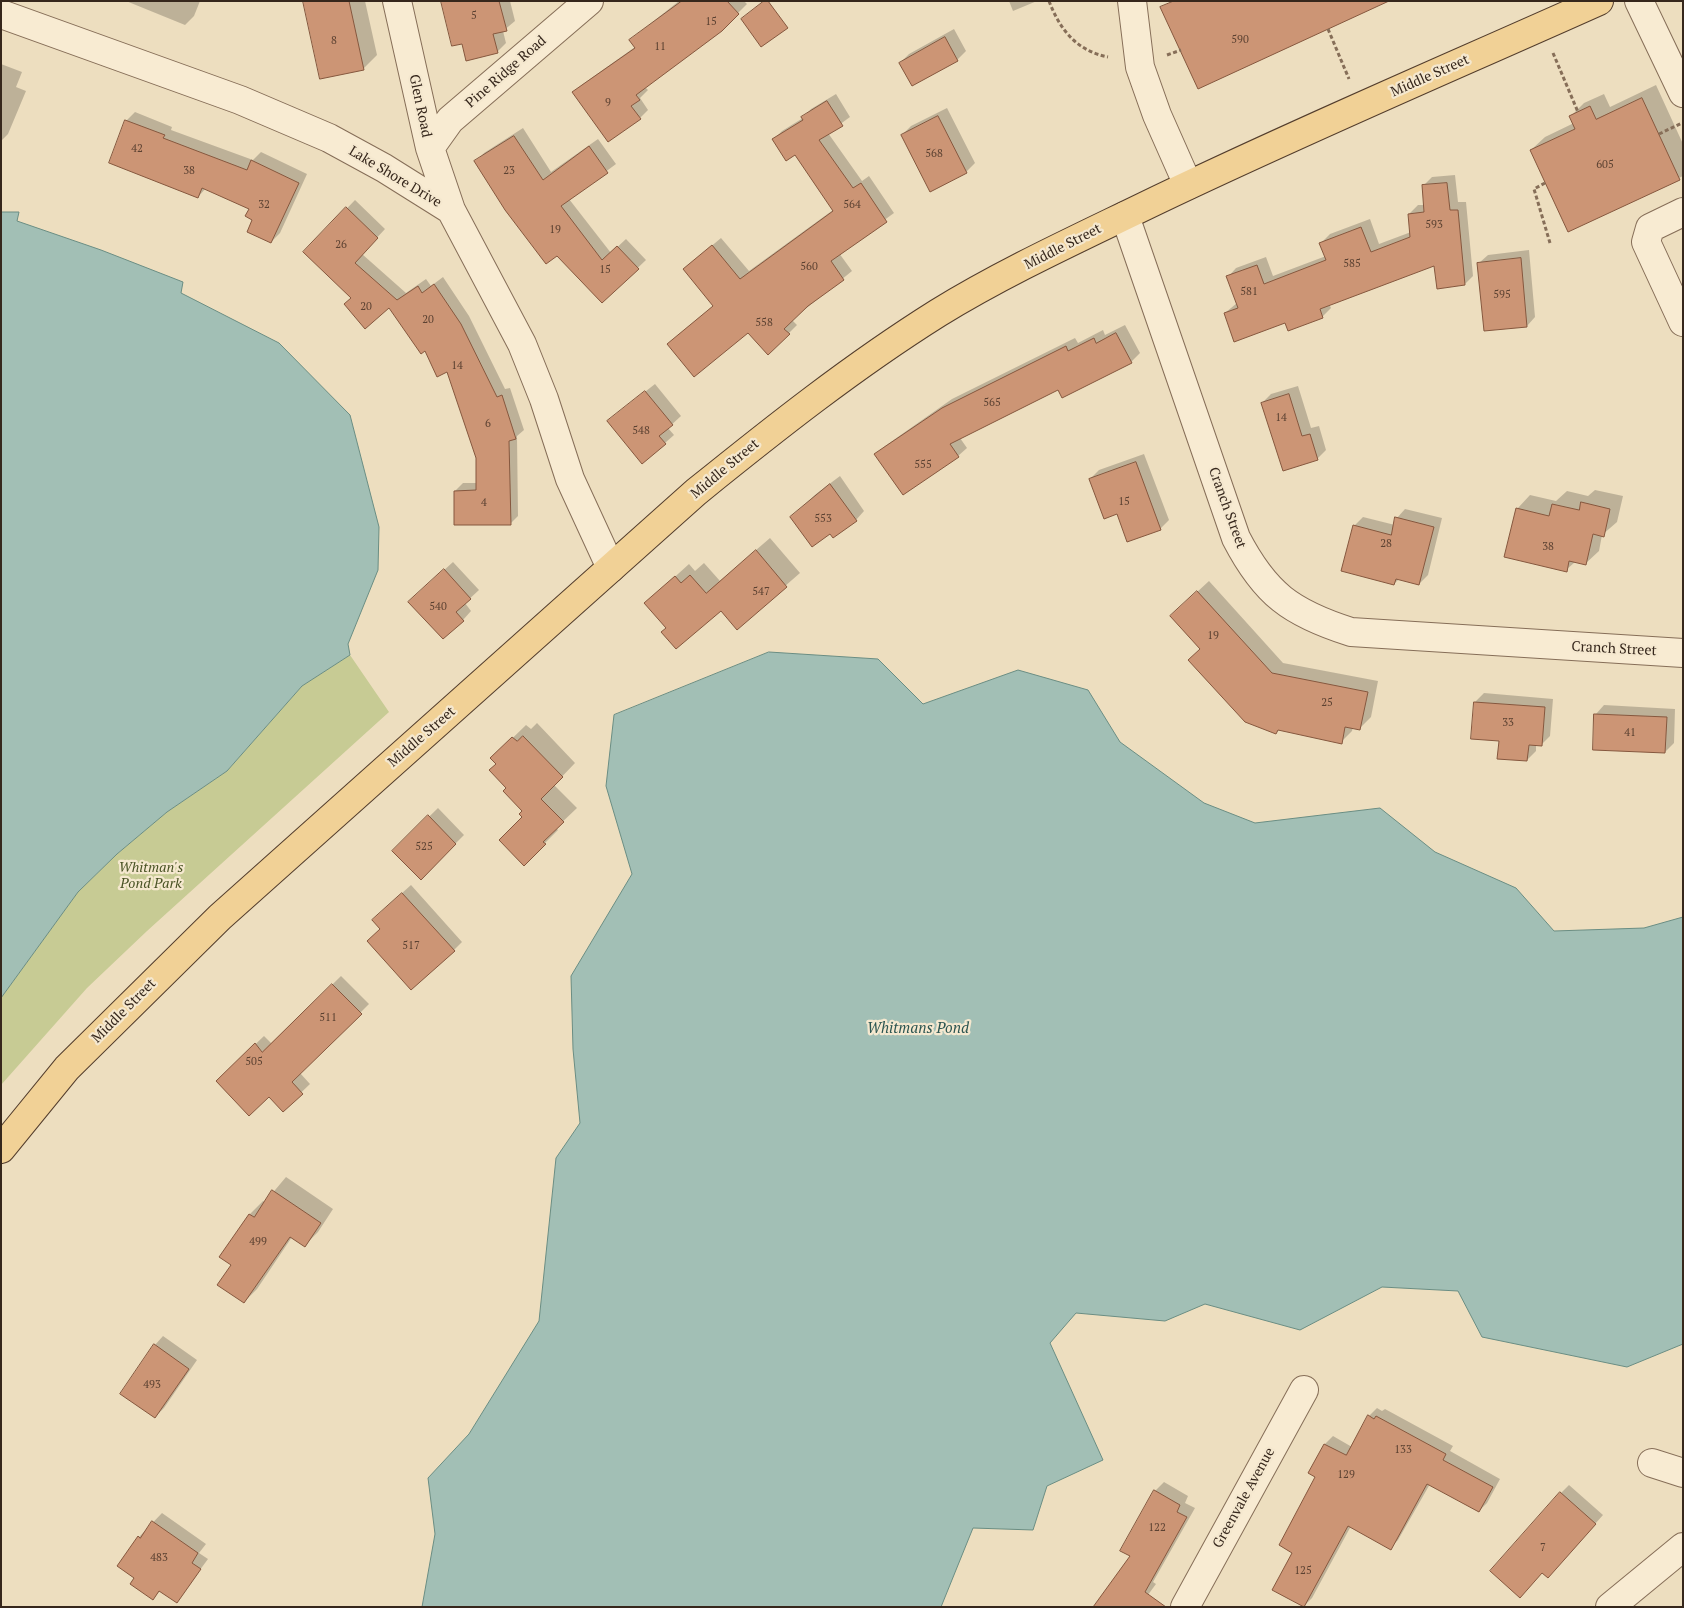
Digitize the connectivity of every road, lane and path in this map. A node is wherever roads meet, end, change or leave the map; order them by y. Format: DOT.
graph roads {
  1 [pos="397,1"];
  2 [pos="589,1"];
  3 [pos="1049,1"];
  4 [pos="1132,1"];
  5 [pos="1639,1"];
  6 [pos="1590,3"];
  7 [pos="1,14"];
  8 [pos="1542,26"];
  9 [pos="1328,30"];
  10 [pos="1139,58"];
  11 [pos="1683,93"];
  12 [pos="1361,107"];
  13 [pos="1578,112"];
  14 [pos="1683,123"];
  15 [pos="1659,134"];
  16 [pos="430,148"];
  17 [pos="1546,183"];
  18 [pos="1188,186"];
  19 [pos="451,210"];
  20 [pos="1683,212"];
  21 [pos="1125,216"];
  22 [pos="1550,243"];
  23 [pos="1683,322"];
  24 [pos="611,568"];
  25 [pos="1683,653"];
  26 [pos="1,1149"];
  27 [pos="1304,1390"];
  28 [pos="1652,1463"];
  29 [pos="1683,1473"];
  30 [pos="1683,1546"];
  31 [pos="1185,1607"];
  32 [pos="1610,1607"];
  1 -- 16 [label="street, Glen Road"];
  2 -- 16 [label="street, Pine Ridge Road"];
  3 -- 10 [label="path"];
  4 -- 10 [label="street"];
  5 -- 11 [label="street"];
  6 -- 8 [label="main road, Middle Street"];
  7 -- 19 [label="street, Lake Shore Drive"];
  8 -- 12 [label="main road, Middle Street"];
  8 -- 13 [label="path"];
  9 -- 12 [label="path"];
  10 -- 18 [label="street"];
  12 -- 18 [label="main road, Middle Street"];
  14 -- 15 [label="path"];
  16 -- 19 [label="street, Glen Road"];
  17 -- 22 [label="path"];
  18 -- 21 [label="main road, Middle Street"];
  19 -- 24 [label="street, Lake Shore Drive"];
  20 -- 23 [label="street"];
  21 -- 24 [label="main road, Middle Street"];
  21 -- 25 [label="street, Cranch Street"];
  24 -- 26 [label="main road, Middle Street"];
  27 -- 31 [label="street, Greenvale Avenue"];
  28 -- 29 [label="street"];
  30 -- 32 [label="street"];
}
